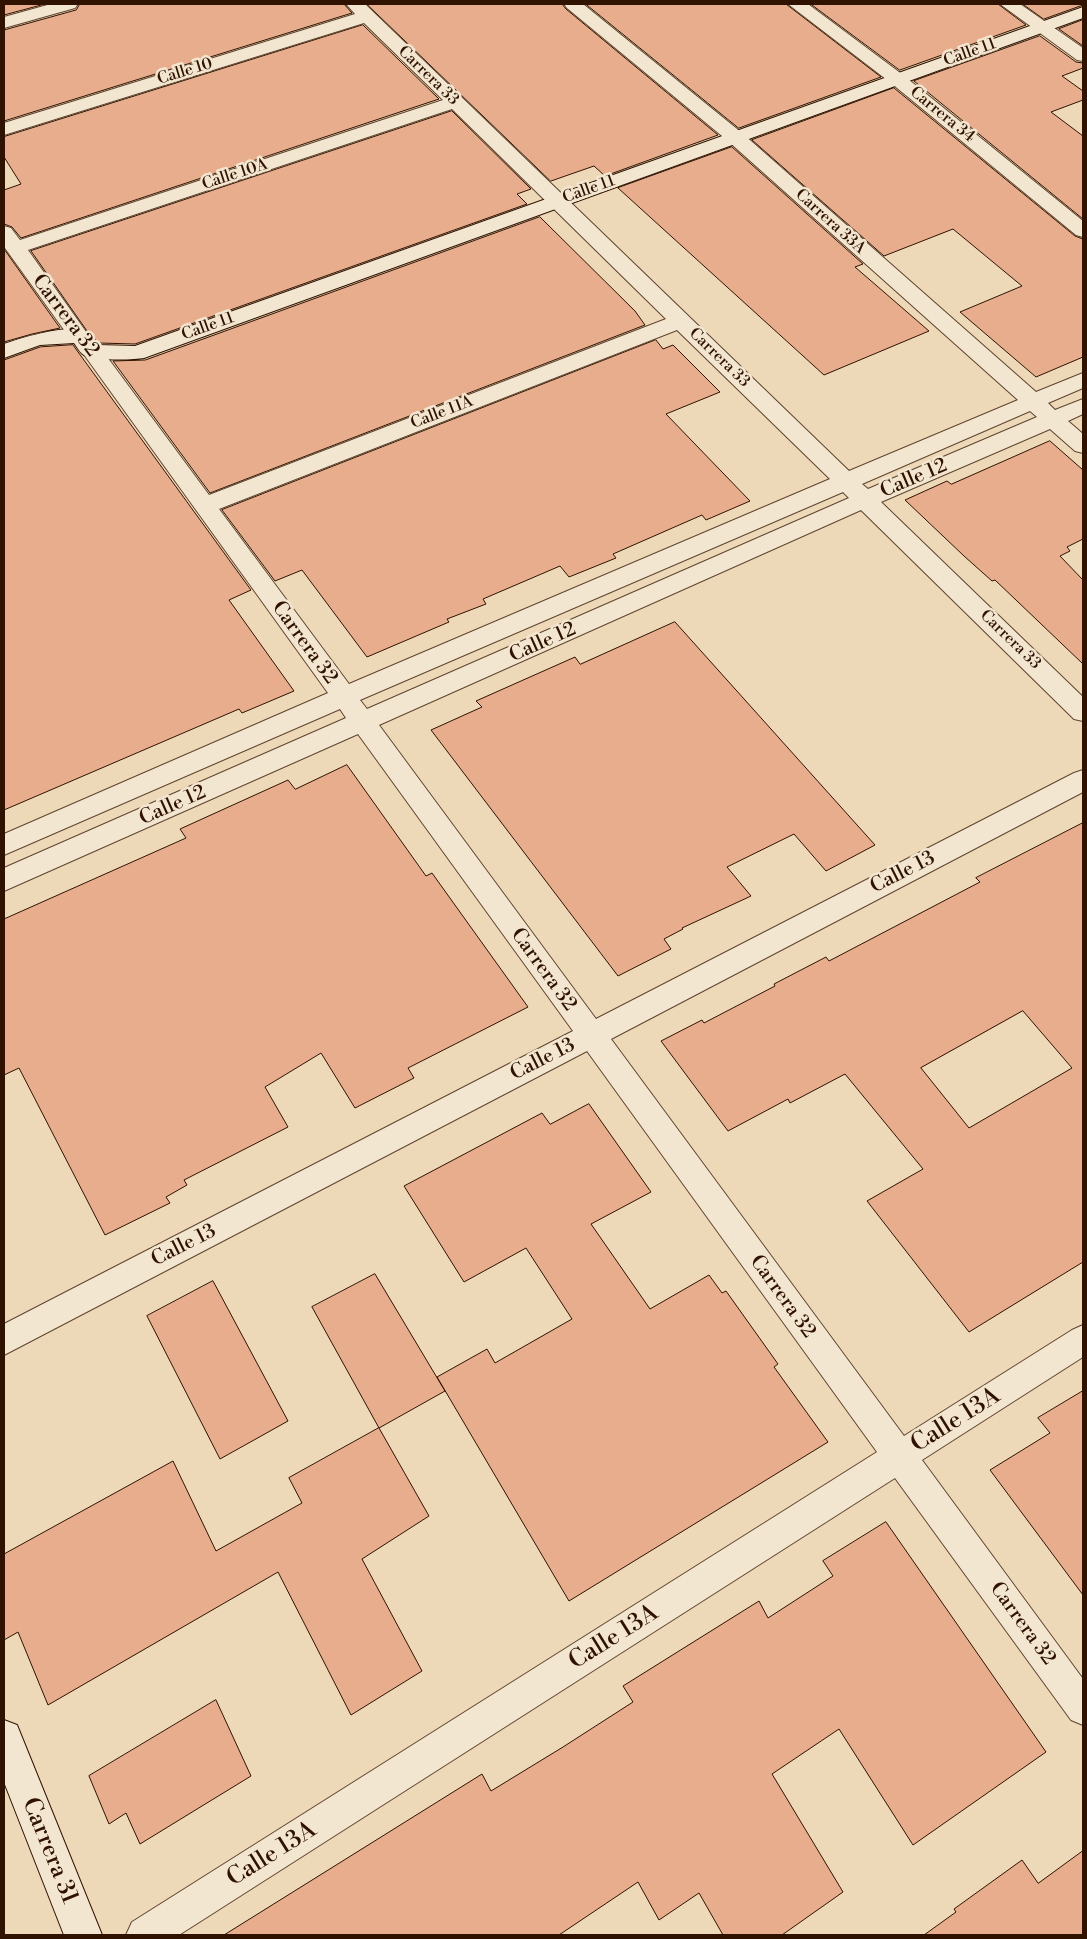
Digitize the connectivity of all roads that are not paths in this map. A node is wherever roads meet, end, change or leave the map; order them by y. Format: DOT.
graph roads {
  1 [pos="69,4"];
  2 [pos="573,4"];
  3 [pos="797,4"];
  4 [pos="1009,4"];
  5 [pos="361,10"];
  6 [pos="1083,12"];
  7 [pos="4,23"];
  8 [pos="1042,26"];
  9 [pos="1083,56"];
  10 [pos="897,79"];
  11 [pos="456,102"];
  12 [pos="4,129"];
  13 [pos="735,137"];
  14 [pos="558,201"];
  15 [pos="1083,231"];
  16 [pos="9,240"];
  17 [pos="680,321"];
  18 [pos="85,344"];
  19 [pos="4,351"];
  20 [pos="1083,380"];
  21 [pos="1032,402"];
  22 [pos="1083,406"];
  23 [pos="1052,420"];
  24 [pos="1083,446"];
  25 [pos="846,480"];
  26 [pos="866,500"];
  27 [pos="204,506"];
  28 [pos="343,697"];
  29 [pos="1083,712"];
  30 [pos="363,723"];
  31 [pos="1083,780"];
  32 [pos="4,845"];
  33 [pos="4,880"];
  34 [pos="591,1035"];
  35 [pos="4,1340"];
  36 [pos="1083,1340"];
  37 [pos="899,1456"];
  38 [pos="1083,1708"];
  39 [pos="4,1738"];
  40 [pos="83,1935"];
  41 [pos="145,1935"];
  1 -- 7 [label="street"];
  2 -- 13 [label="street, Carrera 33A"];
  3 -- 10 [label="street, Carrera 34"];
  4 -- 8 [label="street"];
  5 -- 11 [label="street, Carrera 33"];
  5 -- 12 [label="street, Calle 10"];
  6 -- 8 [label="street, Calle 11"];
  8 -- 9 [label="street"];
  8 -- 10 [label="street, Calle 11"];
  10 -- 13 [label="street, Calle 11"];
  10 -- 15 [label="street, Carrera 34"];
  11 -- 14 [label="street, Carrera 33"];
  11 -- 16 [label="street, Calle 10A"];
  13 -- 14 [label="street, Calle 11"];
  13 -- 21 [label="street, Carrera 33A"];
  14 -- 17 [label="street, Carrera 33"];
  14 -- 18 [label="street, Calle 11"];
  16 -- 18 [label="street, Carrera 32"];
  17 -- 25 [label="street, Carrera 33"];
  17 -- 27 [label="street, Calle 11A"];
  18 -- 19 [label="street, Calle 11"];
  18 -- 27 [label="street, Carrera 32"];
  20 -- 21 [label="street, Calle 12"];
  21 -- 23 [label="street, Carrera 33A"];
  21 -- 25 [label="street, Calle 12"];
  22 -- 23 [label="street, Calle 12"];
  23 -- 24 [label="street, Carrera 33A"];
  23 -- 26 [label="street, Calle 12"];
  25 -- 26 [label="street, Carrera 33"];
  25 -- 28 [label="street, Calle 12"];
  26 -- 29 [label="street, Carrera 33"];
  26 -- 30 [label="street, Calle 12"];
  27 -- 28 [label="street, Carrera 32"];
  28 -- 30 [label="street, Carrera 32"];
  28 -- 32 [label="street, Calle 12"];
  30 -- 33 [label="street, Calle 12"];
  30 -- 34 [label="street, Carrera 32"];
  31 -- 34 [label="street, Calle 13"];
  34 -- 35 [label="street, Calle 13"];
  34 -- 37 [label="street, Carrera 32"];
  36 -- 37 [label="street, Calle 13A"];
  37 -- 38 [label="street, Carrera 32"];
  37 -- 41 [label="street, Calle 13A"];
  39 -- 40 [label="street, Carrera 31"];
}
